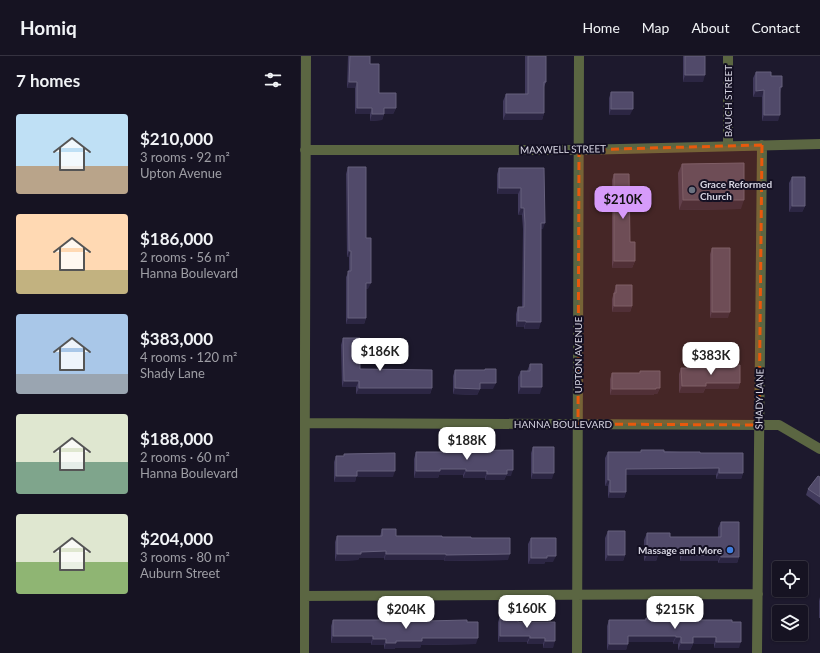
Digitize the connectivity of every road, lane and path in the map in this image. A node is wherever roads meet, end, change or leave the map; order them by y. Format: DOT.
graph roads {
  1 [pos="306,56"];
  2 [pos="579,56"];
  3 [pos="728,56"];
  4 [pos="820,144"];
  5 [pos="762,145"];
  6 [pos="728,146"];
  7 [pos="305,150"];
  8 [pos="578,150"];
  9 [pos="302,243"];
  10 [pos="302,423"];
  11 [pos="578,424"];
  12 [pos="759,425"];
  13 [pos="820,449"];
  14 [pos="577,594"];
  15 [pos="758,594"];
  16 [pos="302,596"];
  17 [pos="304,653"];
  18 [pos="577,653"];
  19 [pos="757,653"];
  1 -- 7 [label="street"];
  2 -- 8 [label="street, UPTON AVENUE"];
  3 -- 6 [label="street, BAUCH STREET"];
  4 -- 5 [label="street, MAXWELL STREET"];
  5 -- 6 [label="street, MAXWELL STREET"];
  5 -- 12 [label="street, SHADY LANE"];
  6 -- 8 [label="street, MAXWELL STREET"];
  7 -- 8 [label="street, MAXWELL STREET"];
  7 -- 9 [label="street"];
  8 -- 11 [label="street, UPTON AVENUE"];
  9 -- 10 [label="street"];
  10 -- 11 [label="street, HANNA BOULEVARD"];
  10 -- 16 [label="street"];
  11 -- 12 [label="street, HANNA BOULEVARD"];
  11 -- 14 [label="street, UPTON AVENUE"];
  12 -- 13 [label="street, HANNA BOULEVARD"];
  12 -- 15 [label="street, SHADY LANE"];
  14 -- 15 [label="street"];
  14 -- 16 [label="street"];
  14 -- 18 [label="street, UPTON AVENUE"];
  15 -- 19 [label="street, SHADY LANE"];
  16 -- 17 [label="street"];
}
